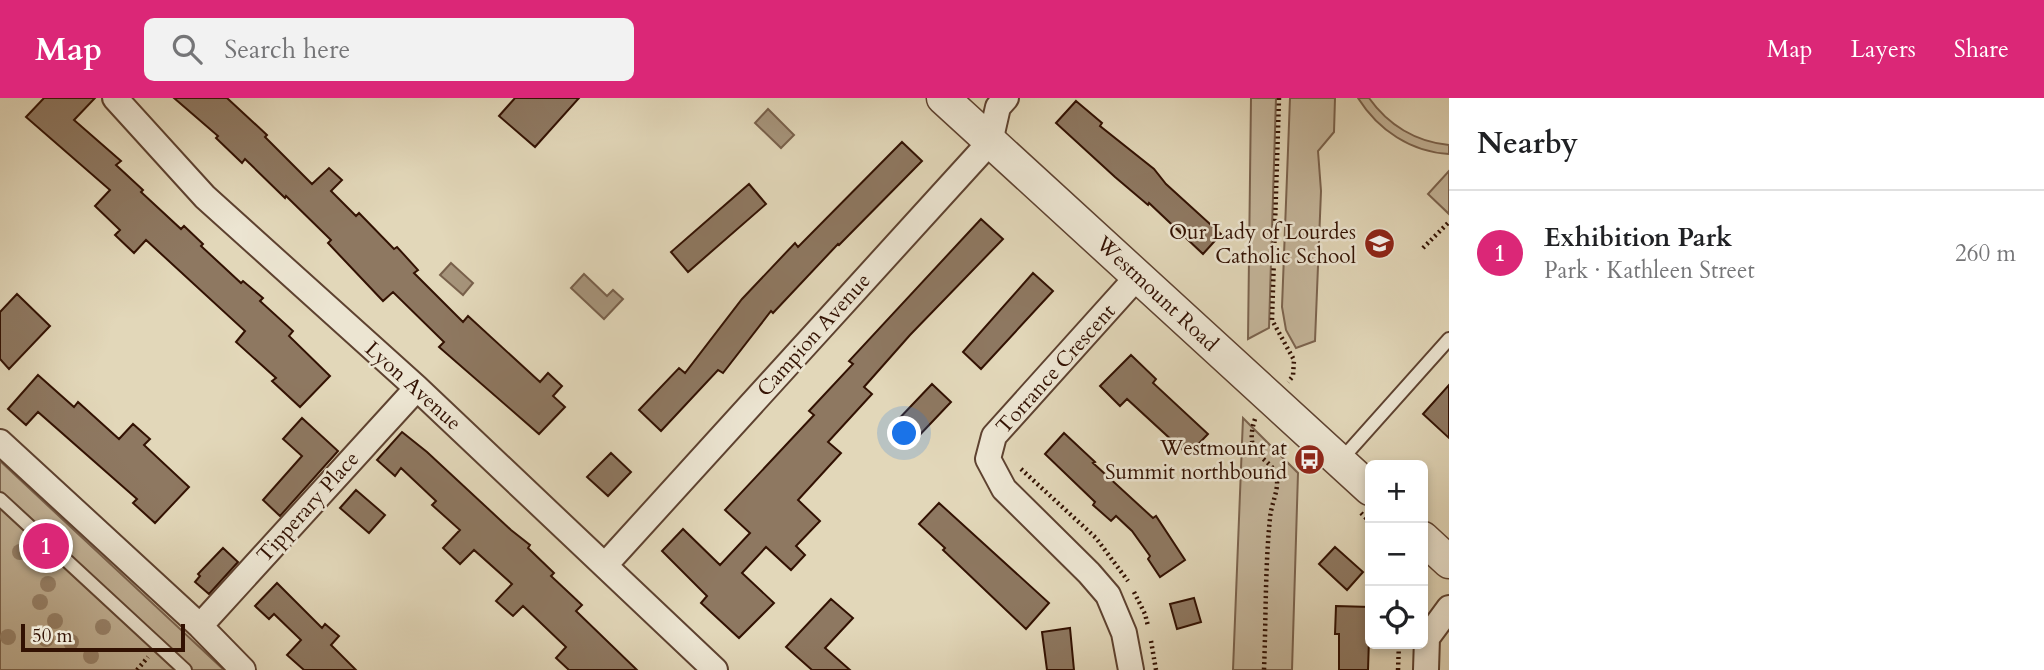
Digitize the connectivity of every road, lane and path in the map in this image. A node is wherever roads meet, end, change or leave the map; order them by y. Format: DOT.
graph roads {
  1 [pos="115,98"];
  2 [pos="943,98"];
  3 [pos="1006,98"];
  4 [pos="1279,98"];
  5 [pos="990,142"];
  6 [pos="1449,222"];
  7 [pos="1423,248"];
  8 [pos="1139,276"];
  9 [pos="1449,339"];
  10 [pos="1288,382"];
  11 [pos="417,388"];
  12 [pos="1266,426"];
  13 [pos="0,442"];
  14 [pos="1340,461"];
  15 [pos="1018,463"];
  16 [pos="1361,497"];
  17 [pos="0,499"];
  18 [pos="1428,543"];
  19 [pos="1449,562"];
  20 [pos="606,564"];
  21 [pos="1449,608"];
  22 [pos="200,626"];
  23 [pos="1148,627"];
  24 [pos="1151,639"];
  25 [pos="1399,649"];
  26 [pos="185,670"];
  27 [pos="243,670"];
  28 [pos="715,670"];
  29 [pos="1131,670"];
  30 [pos="1156,670"];
  31 [pos="1264,670"];
  32 [pos="1398,670"];
  33 [pos="1426,670"];
  1 -- 11 [label="street, Lyon Avenue"];
  2 -- 5 [label="street, Westmount Road"];
  3 -- 5 [label="street, Campion Avenue"];
  4 -- 10 [label="path"];
  5 -- 8 [label="street, Westmount Road"];
  5 -- 20 [label="street, Campion Avenue"];
  6 -- 7 [label="path"];
  8 -- 14 [label="street, Westmount Road"];
  8 -- 29 [label="street, Torrance Crescent"];
  9 -- 14 [label="lane"];
  11 -- 20 [label="street, Lyon Avenue"];
  11 -- 22 [label="street, Tipperary Place"];
  12 -- 31 [label="path"];
  13 -- 22 [label="street"];
  14 -- 16 [label="street, Westmount Road"];
  15 -- 23 [label="path"];
  17 -- 26 [label="lane"];
  18 -- 19 [label="street"];
  20 -- 28 [label="street, Lyon Avenue"];
  21 -- 33 [label="street"];
  22 -- 27 [label="street"];
  24 -- 30 [label="path"];
  25 -- 32 [label="path"];
}
